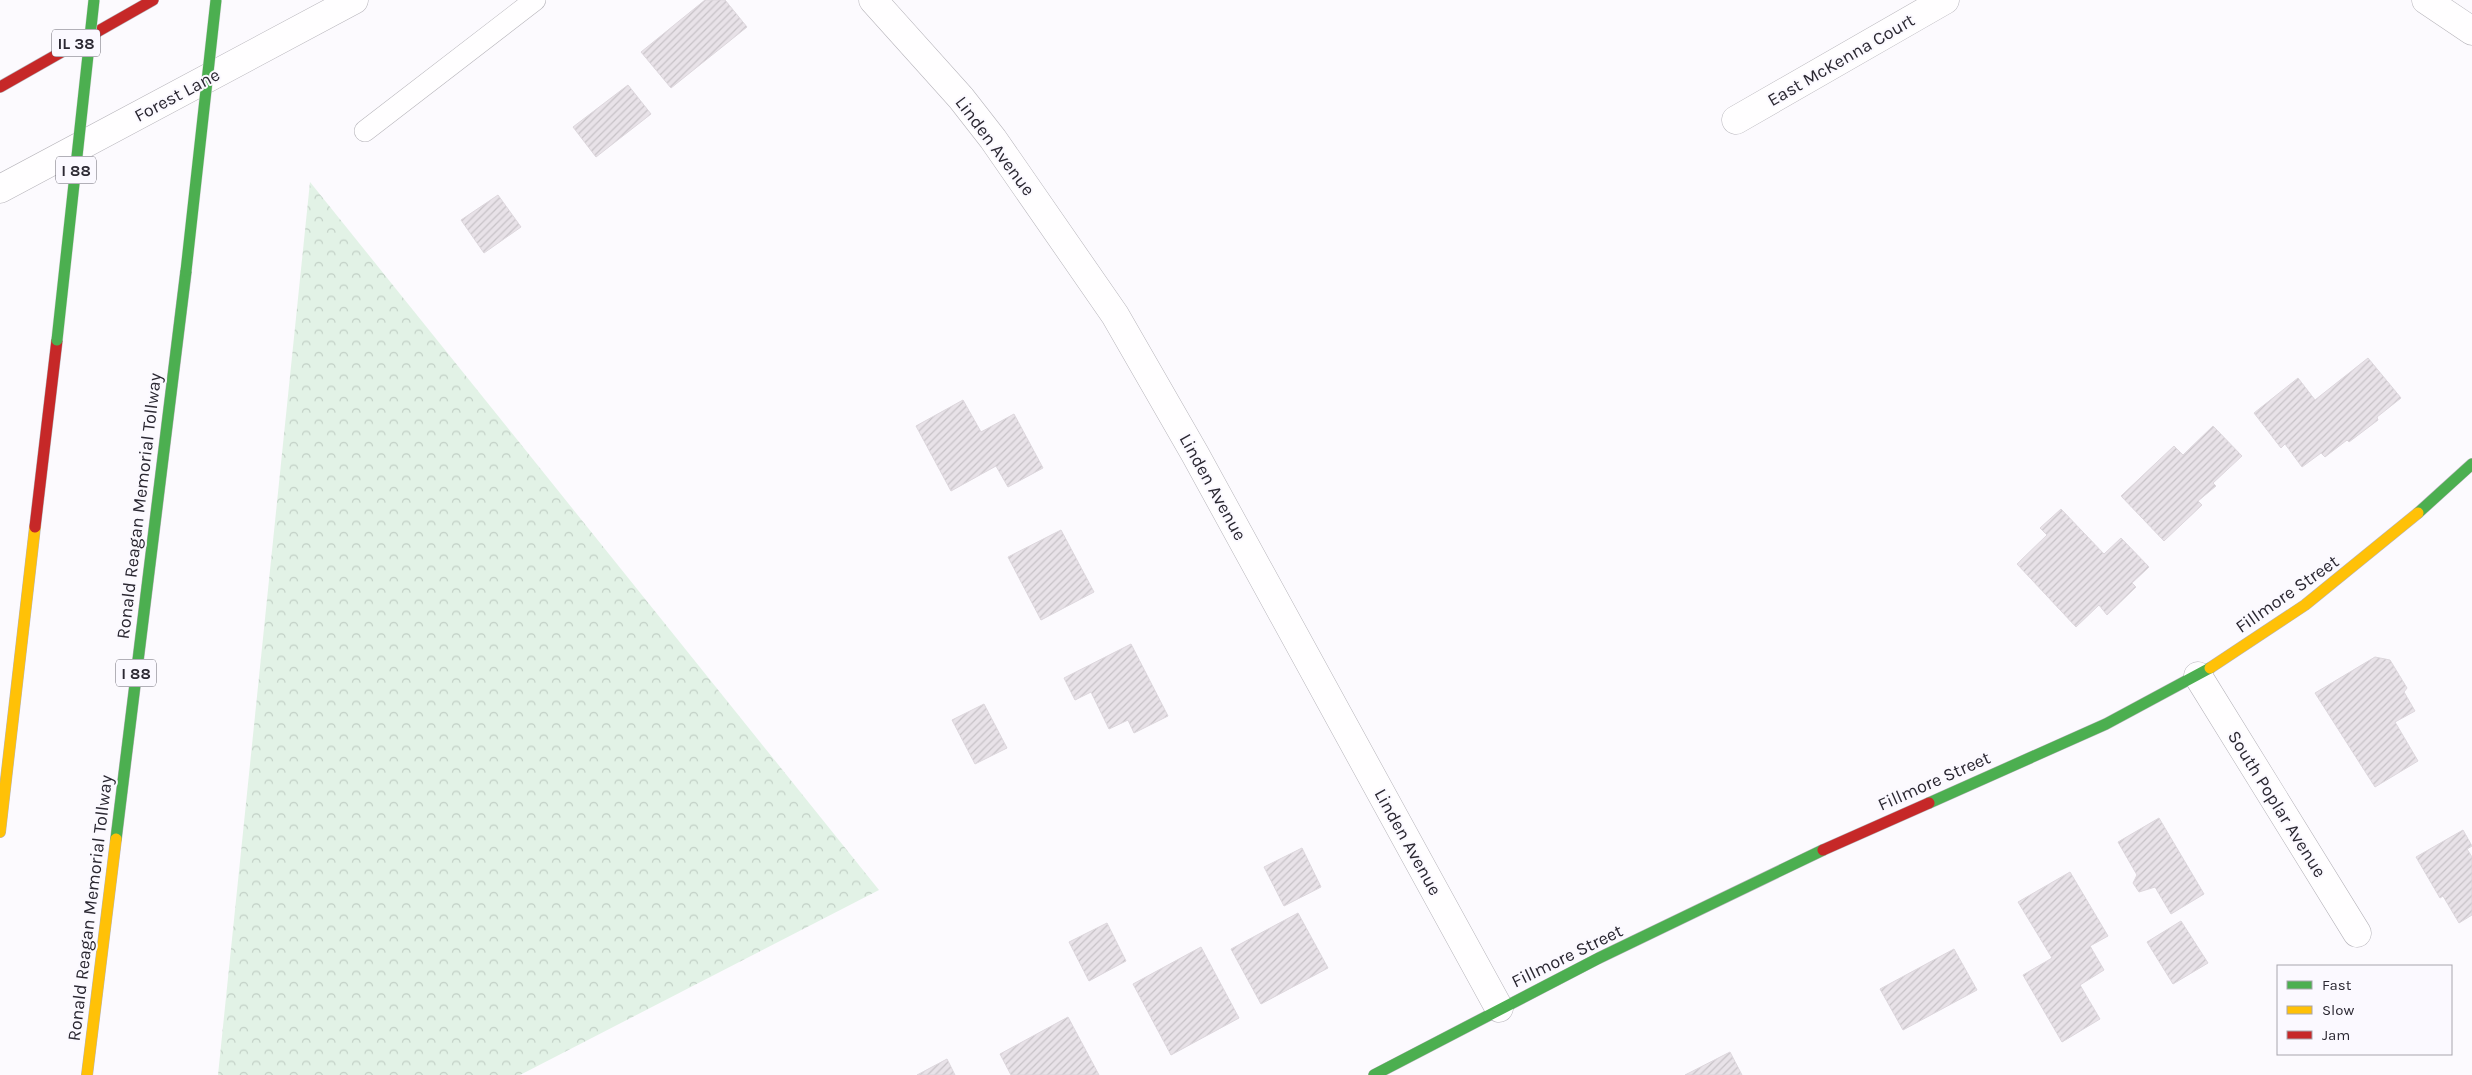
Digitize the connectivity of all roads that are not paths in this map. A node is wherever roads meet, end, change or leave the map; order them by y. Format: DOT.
graph roads {
  1 [pos="94,0"];
  2 [pos="153,0"];
  3 [pos="216,0"];
  4 [pos="354,0"];
  5 [pos="535,0"];
  6 [pos="874,0"];
  7 [pos="1945,0"];
  8 [pos="2426,0"];
  9 [pos="2472,31"];
  10 [pos="0,87"];
  11 [pos="1736,120"];
  12 [pos="364,131"];
  13 [pos="0,189"];
  14 [pos="2472,464"];
  15 [pos="2198,676"];
  16 [pos="0,832"];
  17 [pos="2357,933"];
  18 [pos="1500,1008"];
  19 [pos="87,1075"];
  20 [pos="1374,1075"];
  1 -- 16 [label="main road, I 88, bridge"];
  2 -- 10 [label="main road, IL 38"];
  3 -- 19 [label="main road, Ronald Reagan Memorial Tollway / I 88, bridge"];
  4 -- 13 [label="street, Forest Lane"];
  5 -- 12 [label="lane"];
  6 -- 18 [label="street, Linden Avenue"];
  7 -- 11 [label="street, East McKenna Court"];
  8 -- 9 [label="street"];
  14 -- 15 [label="main road, Fillmore Street"];
  15 -- 17 [label="street, South Poplar Avenue"];
  15 -- 18 [label="main road, Fillmore Street"];
  18 -- 20 [label="main road, Fillmore Street"];
}
